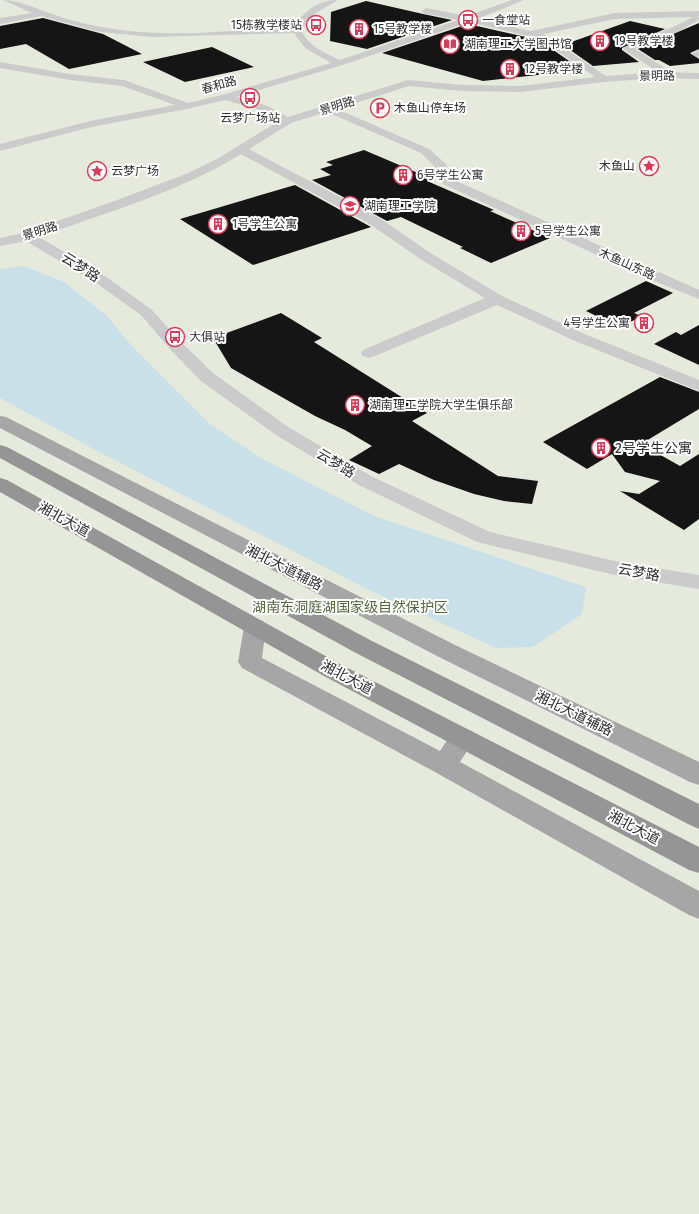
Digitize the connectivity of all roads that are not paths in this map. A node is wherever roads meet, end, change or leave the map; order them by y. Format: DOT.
graph roads {
  1 [pos="7,0"];
  2 [pos="334,0"];
  3 [pos="503,0"];
  4 [pos="516,0"];
  5 [pos="520,0"];
  6 [pos="481,5"];
  7 [pos="448,6"];
  8 [pos="461,9"];
  9 [pos="426,11"];
  10 [pos="40,14"];
  11 [pos="699,14"];
  12 [pos="615,16"];
  13 [pos="699,17"];
  14 [pos="468,18"];
  15 [pos="0,21"];
  16 [pos="296,30"];
  17 [pos="585,32"];
  18 [pos="532,34"];
  19 [pos="340,63"];
  20 [pos="0,65"];
  21 [pos="662,70"];
  22 [pos="699,76"];
  23 [pos="604,79"];
  24 [pos="225,97"];
  25 [pos="187,106"];
  26 [pos="329,109"];
  27 [pos="287,121"];
  28 [pos="0,148"];
  29 [pos="240,149"];
  30 [pos="28,236"];
  31 [pos="0,242"];
  32 [pos="699,294"];
  33 [pos="497,300"];
  34 [pos="369,353"];
  35 [pos="699,386"];
  36 [pos="0,421"];
  37 [pos="0,451"];
  38 [pos="3,487"];
  39 [pos="699,582"];
  40 [pos="255,627"];
  41 [pos="463,738"];
  42 [pos="444,765"];
  43 [pos="699,774"];
  44 [pos="699,817"];
  45 [pos="699,861"];
  46 [pos="699,906"];
  1 -- 10 [label="lane"];
  2 -- 16 [label="lane"];
  3 -- 6 [label="lane"];
  4 -- 5 [label="lane"];
  5 -- 14 [label="lane"];
  7 -- 8 [label="lane"];
  9 -- 14 [label="lane"];
  10 -- 15 [label="lane"];
  10 -- 16 [label="lane"];
  11 -- 12 [label="lane"];
  12 -- 17 [label="lane"];
  12 -- 18 [label="lane"];
  13 -- 21 [label="lane"];
  14 -- 18 [label="lane"];
  14 -- 19 [label="lane, 春和路"];
  16 -- 19 [label="lane"];
  18 -- 23 [label="lane"];
  19 -- 24 [label="lane, 春和路"];
  20 -- 25 [label="lane"];
  22 -- 23 [label="lane, 景明路"];
  23 -- 26 [label="lane, 景明路"];
  24 -- 25 [label="lane, 春和路"];
  24 -- 27 [label="lane"];
  25 -- 28 [label="lane, 春和路"];
  26 -- 27 [label="lane, 景明路"];
  26 -- 32 [label="lane, 木鱼山东路"];
  27 -- 29 [label="lane, 景明路"];
  29 -- 30 [label="lane, 景明路"];
  29 -- 33 [label="lane"];
  30 -- 31 [label="lane, 景明路"];
  30 -- 39 [label="lane, 云梦路"];
  33 -- 34 [label="lane"];
  33 -- 35 [label="lane"];
  36 -- 43 [label="main road, 湘北大道辅路"];
  37 -- 44 [label="highway, 湘北大道"];
  38 -- 40 [label="highway, 湘北大道"];
  40 -- 41 [label="highway, 湘北大道"];
  40 -- 42 [label="main road"];
  41 -- 42 [label="main road"];
  41 -- 45 [label="highway, 湘北大道"];
  42 -- 46 [label="main road"];
}
